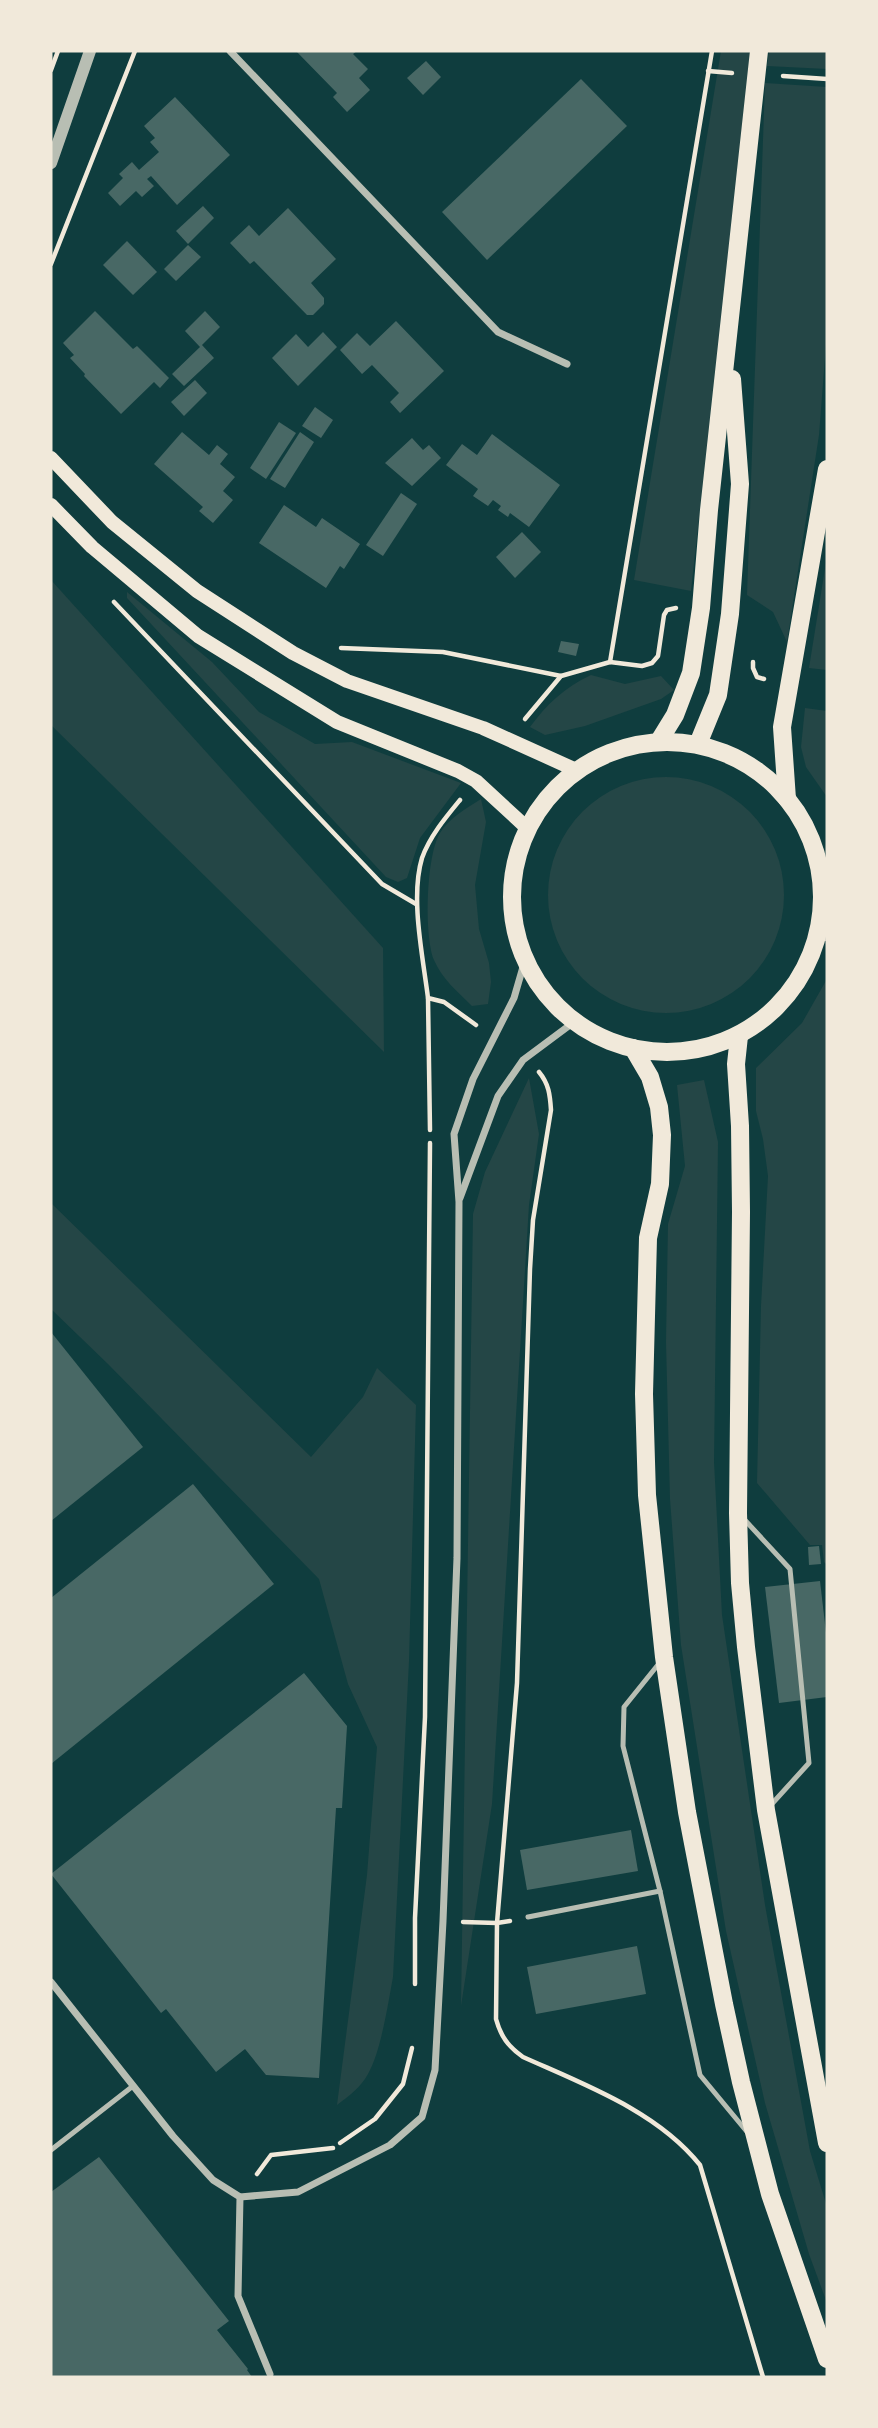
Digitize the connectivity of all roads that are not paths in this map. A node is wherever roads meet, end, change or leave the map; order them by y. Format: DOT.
graph roads {
  1 [pos="90,51"];
  2 [pos="230,51"];
  3 [pos="759,51"];
  4 [pos="51,163"];
  5 [pos="729,337"];
  6 [pos="567,364"];
  7 [pos="51,458"];
  8 [pos="827,469"];
  9 [pos="51,505"];
  10 [pos="659,741"];
  11 [pos="698,744"];
  12 [pos="576,770"];
  13 [pos="787,799"];
  14 [pos="527,828"];
  15 [pos="823,936"];
  16 [pos="525,960"];
  17 [pos="574,1022"];
  18 [pos="739,1035"];
  19 [pos="633,1048"];
  20 [pos="459,1202"];
  21 [pos="738,1513"];
  22 [pos="664,1657"];
  23 [pos="766,1810"];
  24 [pos="660,1891"];
  25 [pos="528,1917"];
  26 [pos="51,1982"];
  27 [pos="133,2086"];
  28 [pos="757,2143"];
  29 [pos="827,2143"];
  30 [pos="51,2150"];
  31 [pos="240,2197"];
  32 [pos="827,2360"];
  33 [pos="270,2374"];
  1 -- 4 [label="street"];
  2 -- 6 [label="street"];
  3 -- 5 [label="main road"];
  5 -- 10 [label="main road"];
  5 -- 11 [label="main road"];
  7 -- 12 [label="main road"];
  8 -- 13 [label="main road"];
  9 -- 14 [label="main road"];
  10 -- 11 [label="main road"];
  10 -- 12 [label="main road"];
  11 -- 13 [label="main road"];
  12 -- 14 [label="main road"];
  13 -- 15 [label="main road"];
  14 -- 16 [label="main road"];
  15 -- 18 [label="main road"];
  16 -- 17 [label="main road"];
  16 -- 20 [label="street"];
  17 -- 19 [label="main road"];
  17 -- 20 [label="street"];
  18 -- 19 [label="main road"];
  18 -- 21 [label="main road"];
  19 -- 22 [label="main road"];
  20 -- 31 [label="street"];
  21 -- 23 [label="main road"];
  21 -- 23 [label="lane"];
  22 -- 24 [label="lane"];
  22 -- 28 [label="main road"];
  23 -- 29 [label="main road"];
  24 -- 25 [label="lane"];
  24 -- 28 [label="lane"];
  26 -- 27 [label="street"];
  27 -- 30 [label="lane"];
  27 -- 31 [label="street"];
  28 -- 32 [label="main road"];
  31 -- 33 [label="street"];
}
